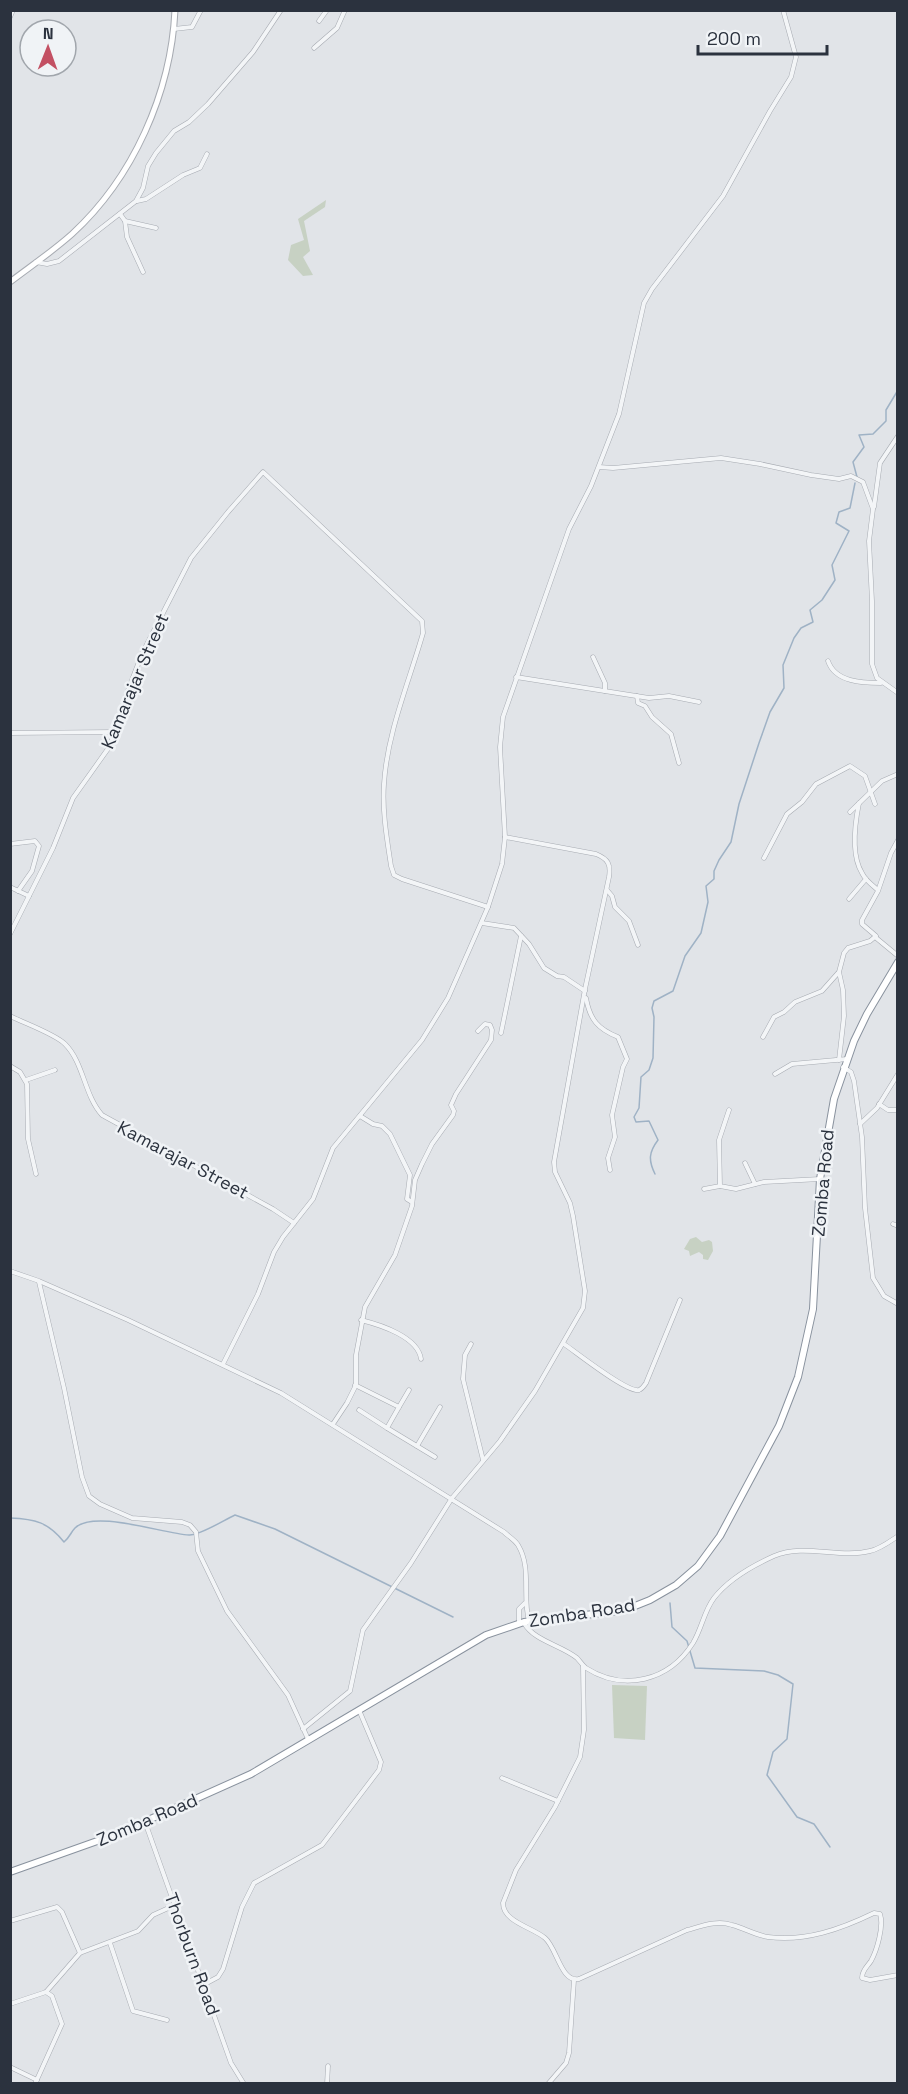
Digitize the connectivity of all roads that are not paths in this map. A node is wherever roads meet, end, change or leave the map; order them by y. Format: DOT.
graph roads {
  1 [pos="175,10"];
  2 [pos="201,10"];
  3 [pos="281,10"];
  4 [pos="327,10"];
  5 [pos="345,10"];
  6 [pos="783,10"];
  7 [pos="319,21"];
  8 [pos="174,29"];
  9 [pos="315,48"];
  10 [pos="207,154"];
  11 [pos="136,201"];
  12 [pos="120,214"];
  13 [pos="125,221"];
  14 [pos="156,228"];
  15 [pos="36,262"];
  16 [pos="143,272"];
  17 [pos="10,282"];
  18 [pos="897,436"];
  19 [pos="599,467"];
  20 [pos="873,510"];
  21 [pos="593,657"];
  22 [pos="828,661"];
  23 [pos="516,677"];
  24 [pos="882,682"];
  25 [pos="605,691"];
  26 [pos="897,693"];
  27 [pos="637,696"];
  28 [pos="699,702"];
  29 [pos="115,732"];
  30 [pos="10,733"];
  31 [pos="679,763"];
  32 [pos="897,774"];
  33 [pos="870,793"];
  34 [pos="859,803"];
  35 [pos="875,804"];
  36 [pos="850,812"];
  37 [pos="506,837"];
  38 [pos="897,840"];
  39 [pos="10,844"];
  40 [pos="764,858"];
  41 [pos="866,879"];
  42 [pos="10,887"];
  43 [pos="606,889"];
  44 [pos="18,891"];
  45 [pos="878,891"];
  46 [pos="29,896"];
  47 [pos="849,899"];
  48 [pos="489,908"];
  49 [pos="482,923"];
  50 [pos="10,934"];
  51 [pos="522,936"];
  52 [pos="875,937"];
  53 [pos="638,945"];
  54 [pos="897,956"];
  55 [pos="897,962"];
  56 [pos="839,972"];
  57 [pos="585,989"];
  58 [pos="10,1016"];
  59 [pos="478,1031"];
  60 [pos="501,1033"];
  61 [pos="763,1037"];
  62 [pos="847,1059"];
  63 [pos="839,1060"];
  64 [pos="10,1066"];
  65 [pos="843,1067"];
  66 [pos="55,1070"];
  67 [pos="775,1074"];
  68 [pos="897,1074"];
  69 [pos="26,1080"];
  70 [pos="879,1104"];
  71 [pos="729,1110"];
  72 [pos="897,1110"];
  73 [pos="360,1116"];
  74 [pos="860,1124"];
  75 [pos="745,1163"];
  76 [pos="610,1170"];
  77 [pos="36,1174"];
  78 [pos="820,1179"];
  79 [pos="755,1184"];
  80 [pos="720,1186"];
  81 [pos="705,1189"];
  82 [pos="412,1202"];
  83 [pos="294,1223"];
  84 [pos="10,1271"];
  85 [pos="39,1281"];
  86 [pos="680,1300"];
  87 [pos="897,1304"];
  88 [pos="361,1320"];
  89 [pos="471,1344"];
  90 [pos="564,1344"];
  91 [pos="421,1359"];
  92 [pos="223,1364"];
  93 [pos="355,1384"];
  94 [pos="409,1390"];
  95 [pos="399,1407"];
  96 [pos="440,1407"];
  97 [pos="359,1410"];
  98 [pos="333,1424"];
  99 [pos="387,1428"];
  100 [pos="417,1446"];
  101 [pos="435,1457"];
  102 [pos="483,1461"];
  103 [pos="452,1498"];
  104 [pos="897,1536"];
  105 [pos="525,1602"];
  106 [pos="524,1622"];
  107 [pos="584,1666"];
  108 [pos="358,1710"];
  109 [pos="303,1729"];
  110 [pos="308,1740"];
  111 [pos="502,1778"];
  112 [pos="558,1801"];
  113 [pos="145,1822"];
  114 [pos="10,1872"];
  115 [pos="175,1905"];
  116 [pos="10,1921"];
  117 [pos="110,1943"];
  118 [pos="80,1953"];
  119 [pos="897,1975"];
  120 [pos="574,1980"];
  121 [pos="203,1985"];
  122 [pos="46,1992"];
  123 [pos="10,2004"];
  124 [pos="167,2020"];
  125 [pos="328,2066"];
  126 [pos="10,2067"];
  127 [pos="36,2082"];
  128 [pos="244,2084"];
  129 [pos="327,2084"];
  130 [pos="548,2084"];
  1 -- 8 [label="main road"];
  2 -- 8 [label="street"];
  3 -- 11 [label="street"];
  4 -- 7 [label="street"];
  5 -- 9 [label="street"];
  6 -- 19 [label="street"];
  8 -- 15 [label="main road"];
  10 -- 11 [label="street"];
  11 -- 12 [label="street"];
  12 -- 13 [label="street"];
  12 -- 15 [label="street"];
  13 -- 14 [label="street"];
  13 -- 16 [label="street"];
  15 -- 17 [label="main road"];
  18 -- 20 [label="street"];
  19 -- 20 [label="street"];
  19 -- 23 [label="street"];
  20 -- 24 [label="street"];
  21 -- 25 [label="street"];
  22 -- 24 [label="street"];
  23 -- 25 [label="street"];
  23 -- 37 [label="street"];
  24 -- 26 [label="street"];
  25 -- 27 [label="street"];
  27 -- 28 [label="street"];
  27 -- 31 [label="street"];
  29 -- 30 [label="street"];
  29 -- 46 [label="street, Kamarajar Street"];
  29 -- 48 [label="street, Kamarajar Street"];
  32 -- 33 [label="street"];
  33 -- 34 [label="street"];
  33 -- 35 [label="street"];
  33 -- 40 [label="street"];
  34 -- 36 [label="street"];
  34 -- 41 [label="street"];
  37 -- 43 [label="street"];
  37 -- 48 [label="street"];
  38 -- 45 [label="street"];
  39 -- 44 [label="street"];
  41 -- 45 [label="street"];
  41 -- 47 [label="street"];
  42 -- 44 [label="street"];
  43 -- 53 [label="street"];
  43 -- 57 [label="street"];
  44 -- 46 [label="street"];
  45 -- 52 [label="street"];
  46 -- 50 [label="street, Kamarajar Street"];
  48 -- 49 [label="street"];
  49 -- 51 [label="street"];
  49 -- 73 [label="street"];
  51 -- 57 [label="street"];
  51 -- 60 [label="street"];
  52 -- 54 [label="street"];
  52 -- 56 [label="street"];
  55 -- 62 [label="highway, Zomba Road"];
  56 -- 61 [label="street"];
  56 -- 63 [label="street"];
  57 -- 76 [label="street"];
  57 -- 90 [label="street"];
  58 -- 83 [label="street, Kamarajar Street"];
  59 -- 82 [label="street"];
  62 -- 63 [label="street"];
  62 -- 65 [label="highway, Zomba Road"];
  63 -- 67 [label="street"];
  64 -- 69 [label="street"];
  65 -- 74 [label="street"];
  65 -- 78 [label="highway, Zomba Road"];
  66 -- 69 [label="street"];
  68 -- 70 [label="street"];
  69 -- 77 [label="street"];
  70 -- 72 [label="street"];
  70 -- 74 [label="street"];
  71 -- 80 [label="street"];
  73 -- 82 [label="street"];
  73 -- 83 [label="street"];
  74 -- 87 [label="street"];
  75 -- 79 [label="street"];
  78 -- 79 [label="street"];
  78 -- 106 [label="highway, Zomba Road"];
  79 -- 80 [label="street"];
  80 -- 81 [label="street"];
  82 -- 88 [label="street"];
  83 -- 92 [label="street"];
  84 -- 85 [label="street"];
  85 -- 92 [label="street"];
  85 -- 109 [label="street"];
  86 -- 90 [label="street"];
  88 -- 91 [label="street"];
  88 -- 93 [label="street"];
  89 -- 102 [label="street"];
  90 -- 102 [label="street"];
  92 -- 98 [label="street"];
  93 -- 95 [label="street"];
  93 -- 98 [label="street"];
  94 -- 95 [label="street"];
  95 -- 99 [label="street"];
  96 -- 100 [label="street"];
  97 -- 99 [label="street"];
  98 -- 103 [label="street"];
  99 -- 100 [label="street"];
  100 -- 101 [label="street"];
  102 -- 103 [label="street"];
  103 -- 105 [label="street"];
  103 -- 109 [label="street"];
  104 -- 107 [label="street"];
  105 -- 106 [label="street"];
  105 -- 106 [label="street"];
  106 -- 107 [label="street"];
  106 -- 108 [label="highway, Zomba Road"];
  107 -- 112 [label="street"];
  108 -- 110 [label="highway, Zomba Road"];
  108 -- 121 [label="street"];
  109 -- 110 [label="street"];
  110 -- 113 [label="highway, Zomba Road"];
  111 -- 112 [label="street"];
  112 -- 120 [label="street"];
  113 -- 114 [label="highway, Zomba Road"];
  113 -- 115 [label="street, Thorburn Road"];
  115 -- 117 [label="street"];
  115 -- 121 [label="street, Thorburn Road"];
  116 -- 118 [label="street"];
  117 -- 118 [label="street"];
  117 -- 124 [label="street"];
  118 -- 122 [label="street"];
  119 -- 120 [label="street"];
  120 -- 130 [label="street"];
  121 -- 128 [label="street, Thorburn Road"];
  122 -- 123 [label="street"];
  122 -- 127 [label="street"];
  125 -- 129 [label="street"];
  126 -- 127 [label="street"];
}
